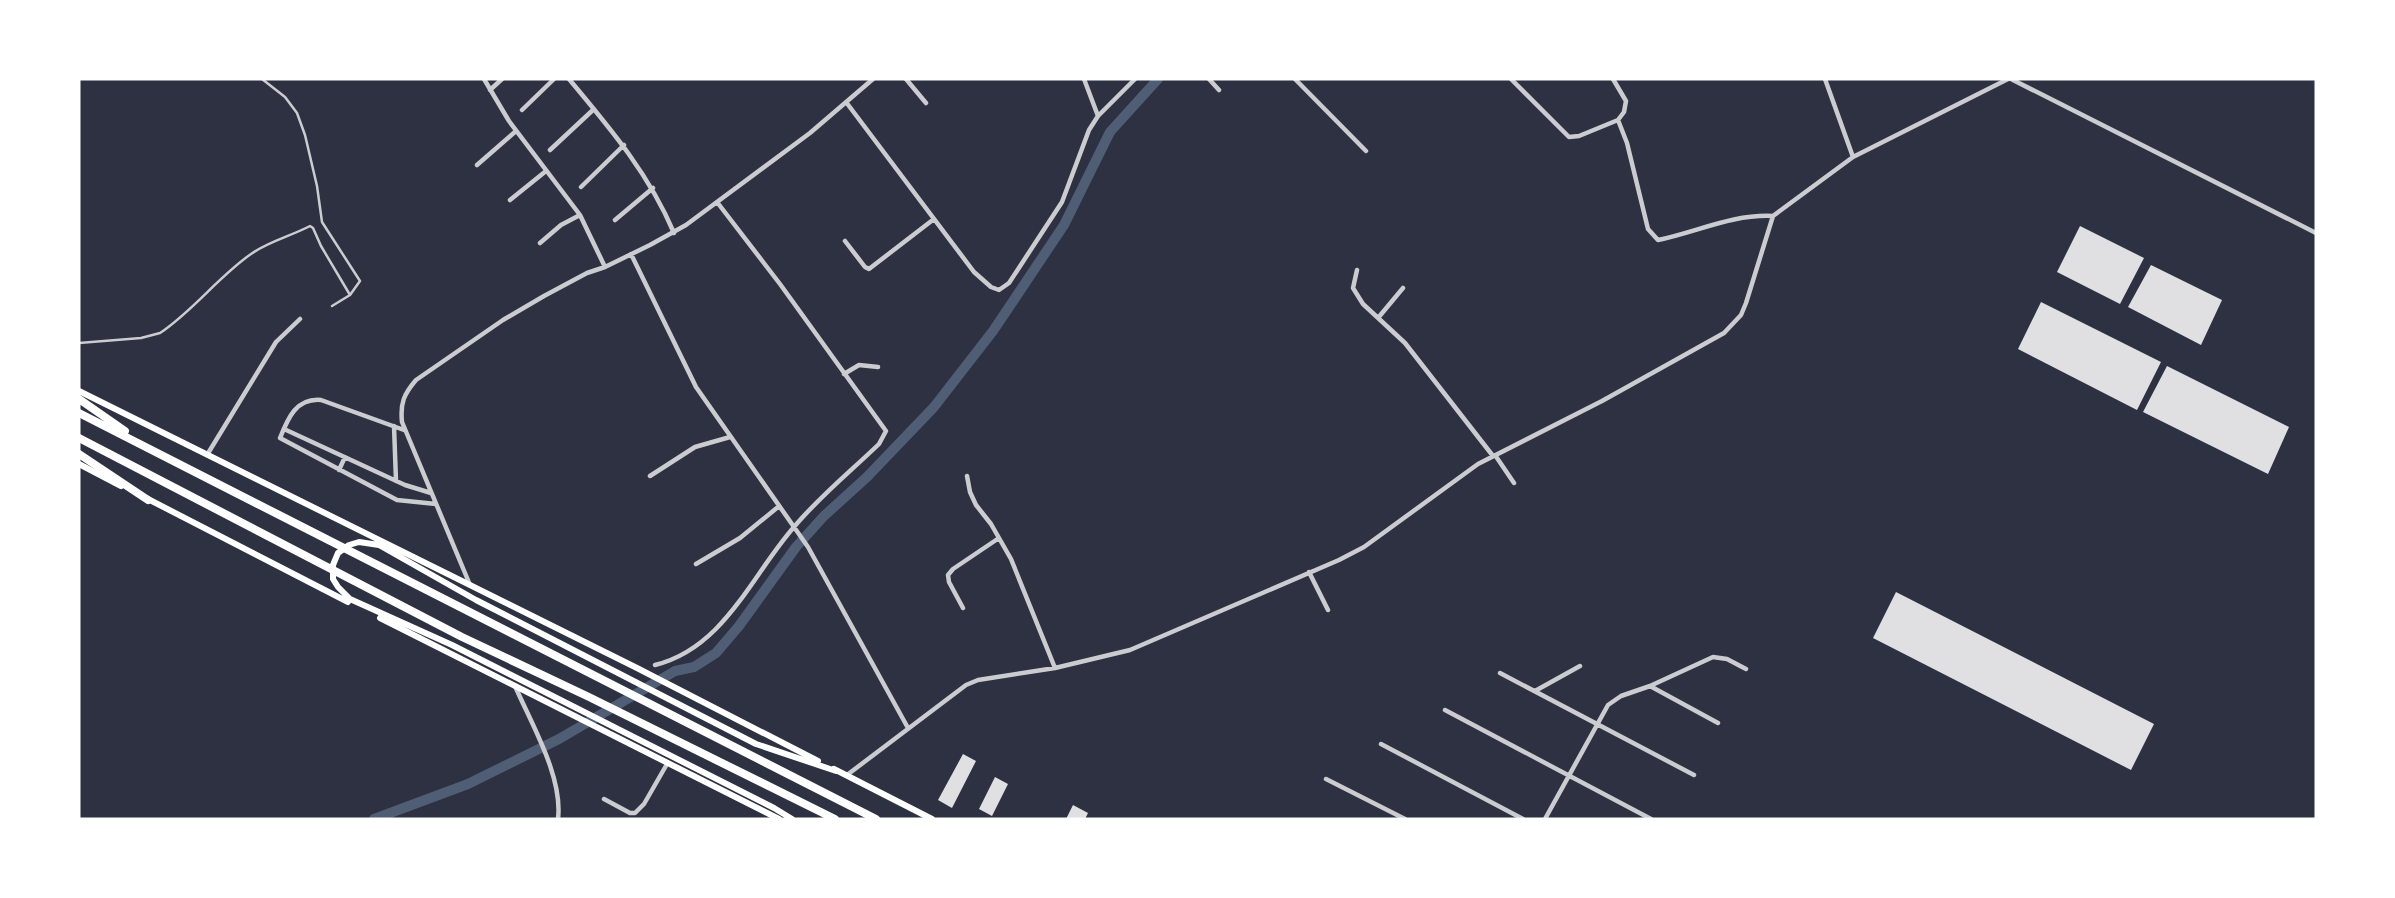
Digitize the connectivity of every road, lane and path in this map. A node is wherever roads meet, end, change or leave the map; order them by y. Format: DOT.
graph roads {
  1 [pos="262,79"];
  2 [pos="484,79"];
  3 [pos="502,79"];
  4 [pos="554,79"];
  5 [pos="569,79"];
  6 [pos="873,79"];
  7 [pos="906,79"];
  8 [pos="1084,79"];
  9 [pos="1135,79"];
  10 [pos="1209,79"];
  11 [pos="1295,79"];
  12 [pos="1511,79"];
  13 [pos="1613,79"];
  14 [pos="1825,79"];
  15 [pos="2010,79"];
  16 [pos="490,90"];
  17 [pos="1219,90"];
  18 [pos="846,102"];
  19 [pos="926,103"];
  20 [pos="594,109"];
  21 [pos="522,110"];
  22 [pos="1098,116"];
  23 [pos="1618,120"];
  24 [pos="516,131"];
  25 [pos="624,145"];
  26 [pos="550,150"];
  27 [pos="1366,151"];
  28 [pos="1853,156"];
  29 [pos="477,164"];
  30 [pos="546,171"];
  31 [pos="581,187"];
  32 [pos="653,188"];
  33 [pos="510,200"];
  34 [pos="717,202"];
  35 [pos="580,215"];
  36 [pos="1773,216"];
  37 [pos="934,219"];
  38 [pos="615,220"];
  39 [pos="674,233"];
  40 [pos="2316,233"];
  41 [pos="845,241"];
  42 [pos="540,243"];
  43 [pos="631,254"];
  44 [pos="605,267"];
  45 [pos="1357,270"];
  46 [pos="1403,288"];
  47 [pos="351,295"];
  48 [pos="332,306"];
  49 [pos="1378,318"];
  50 [pos="300,319"];
  51 [pos="79,344"];
  52 [pos="878,367"];
  53 [pos="844,374"];
  54 [pos="79,391"];
  55 [pos="79,399"];
  56 [pos="79,413"];
  57 [pos="394,426"];
  58 [pos="284,429"];
  59 [pos="405,430"];
  60 [pos="730,437"];
  61 [pos="79,438"];
  62 [pos="150,449"];
  63 [pos="79,454"];
  64 [pos="207,455"];
  65 [pos="1494,456"];
  66 [pos="345,457"];
  67 [pos="79,464"];
  68 [pos="339,470"];
  69 [pos="650,476"];
  70 [pos="967,476"];
  71 [pos="396,481"];
  72 [pos="1514,483"];
  73 [pos="431,493"];
  74 [pos="148,500"];
  75 [pos="436,504"];
  76 [pos="779,506"];
  77 [pos="795,529"];
  78 [pos="999,537"];
  79 [pos="696,564"];
  80 [pos="1309,572"];
  81 [pos="470,586"];
  82 [pos="963,608"];
  83 [pos="1328,610"];
  84 [pos="655,666"];
  85 [pos="1580,666"];
  86 [pos="1055,668"];
  87 [pos="1746,670"];
  88 [pos="1500,673"];
  89 [pos="515,686"];
  90 [pos="1650,686"];
  91 [pos="1534,691"];
  92 [pos="1445,710"];
  93 [pos="1718,723"];
  94 [pos="1597,724"];
  95 [pos="908,728"];
  96 [pos="1381,744"];
  97 [pos="667,764"];
  98 [pos="836,771"];
  99 [pos="1693,775"];
  100 [pos="846,776"];
  101 [pos="1568,776"];
  102 [pos="1326,779"];
  103 [pos="604,799"];
  104 [pos="558,819"];
  105 [pos="779,819"];
  106 [pos="792,819"];
  107 [pos="835,819"];
  108 [pos="876,819"];
  109 [pos="932,819"];
  110 [pos="1405,819"];
  111 [pos="1523,819"];
  112 [pos="1545,819"];
  113 [pos="1651,819"];
  1 -- 47 [label="lane"];
  2 -- 16 [label="street"];
  3 -- 16 [label="street"];
  4 -- 21 [label="street"];
  5 -- 20 [label="street"];
  6 -- 18 [label="street"];
  7 -- 19 [label="street"];
  8 -- 22 [label="street"];
  9 -- 22 [label="street"];
  10 -- 17 [label="street"];
  11 -- 27 [label="street"];
  12 -- 23 [label="street"];
  13 -- 23 [label="street"];
  14 -- 28 [label="street"];
  15 -- 28 [label="street"];
  15 -- 40 [label="street"];
  16 -- 24 [label="street"];
  18 -- 34 [label="street"];
  18 -- 37 [label="street"];
  20 -- 25 [label="street"];
  20 -- 26 [label="street"];
  22 -- 37 [label="street"];
  23 -- 36 [label="street"];
  24 -- 29 [label="street"];
  24 -- 30 [label="street"];
  25 -- 31 [label="street"];
  25 -- 32 [label="street"];
  28 -- 36 [label="street"];
  30 -- 33 [label="street"];
  30 -- 35 [label="street"];
  32 -- 38 [label="street"];
  32 -- 39 [label="street"];
  34 -- 39 [label="street"];
  34 -- 53 [label="street"];
  35 -- 42 [label="street"];
  35 -- 44 [label="street"];
  36 -- 65 [label="street"];
  37 -- 41 [label="street"];
  39 -- 43 [label="street"];
  43 -- 44 [label="street"];
  43 -- 60 [label="street"];
  44 -- 59 [label="street"];
  45 -- 49 [label="street"];
  46 -- 49 [label="street"];
  47 -- 48 [label="lane"];
  47 -- 51 [label="lane"];
  49 -- 65 [label="street"];
  50 -- 64 [label="street"];
  52 -- 53 [label="street"];
  53 -- 77 [label="street"];
  54 -- 64 [label="main road"];
  55 -- 62 [label="highway"];
  56 -- 62 [label="highway"];
  57 -- 58 [label="street"];
  57 -- 59 [label="street"];
  57 -- 71 [label="street"];
  58 -- 66 [label="street"];
  58 -- 68 [label="street"];
  59 -- 73 [label="street"];
  60 -- 69 [label="street"];
  60 -- 76 [label="street"];
  61 -- 107 [label="highway"];
  62 -- 108 [label="highway"];
  63 -- 74 [label="highway"];
  64 -- 81 [label="main road"];
  65 -- 72 [label="street"];
  65 -- 80 [label="street"];
  66 -- 68 [label="street"];
  66 -- 71 [label="street"];
  67 -- 74 [label="main road"];
  68 -- 75 [label="street"];
  70 -- 78 [label="street"];
  71 -- 73 [label="street"];
  73 -- 75 [label="street"];
  74 -- 89 [label="main road"];
  75 -- 81 [label="street"];
  76 -- 77 [label="street"];
  76 -- 79 [label="street"];
  77 -- 84 [label="street"];
  77 -- 95 [label="street"];
  78 -- 82 [label="street"];
  78 -- 86 [label="street"];
  80 -- 83 [label="street"];
  80 -- 86 [label="street"];
  81 -- 98 [label="main road"];
  85 -- 91 [label="street"];
  86 -- 95 [label="street"];
  87 -- 90 [label="street"];
  88 -- 91 [label="street"];
  89 -- 97 [label="main road"];
  89 -- 104 [label="street"];
  90 -- 93 [label="street"];
  90 -- 94 [label="street"];
  91 -- 94 [label="street"];
  92 -- 101 [label="street"];
  94 -- 99 [label="street"];
  94 -- 101 [label="street"];
  95 -- 100 [label="street"];
  96 -- 111 [label="street"];
  97 -- 103 [label="street"];
  97 -- 105 [label="main road"];
  98 -- 100 [label="main road"];
  98 -- 106 [label="main road"];
  100 -- 109 [label="main road"];
  101 -- 112 [label="street"];
  101 -- 113 [label="street"];
  102 -- 110 [label="street"];
}
